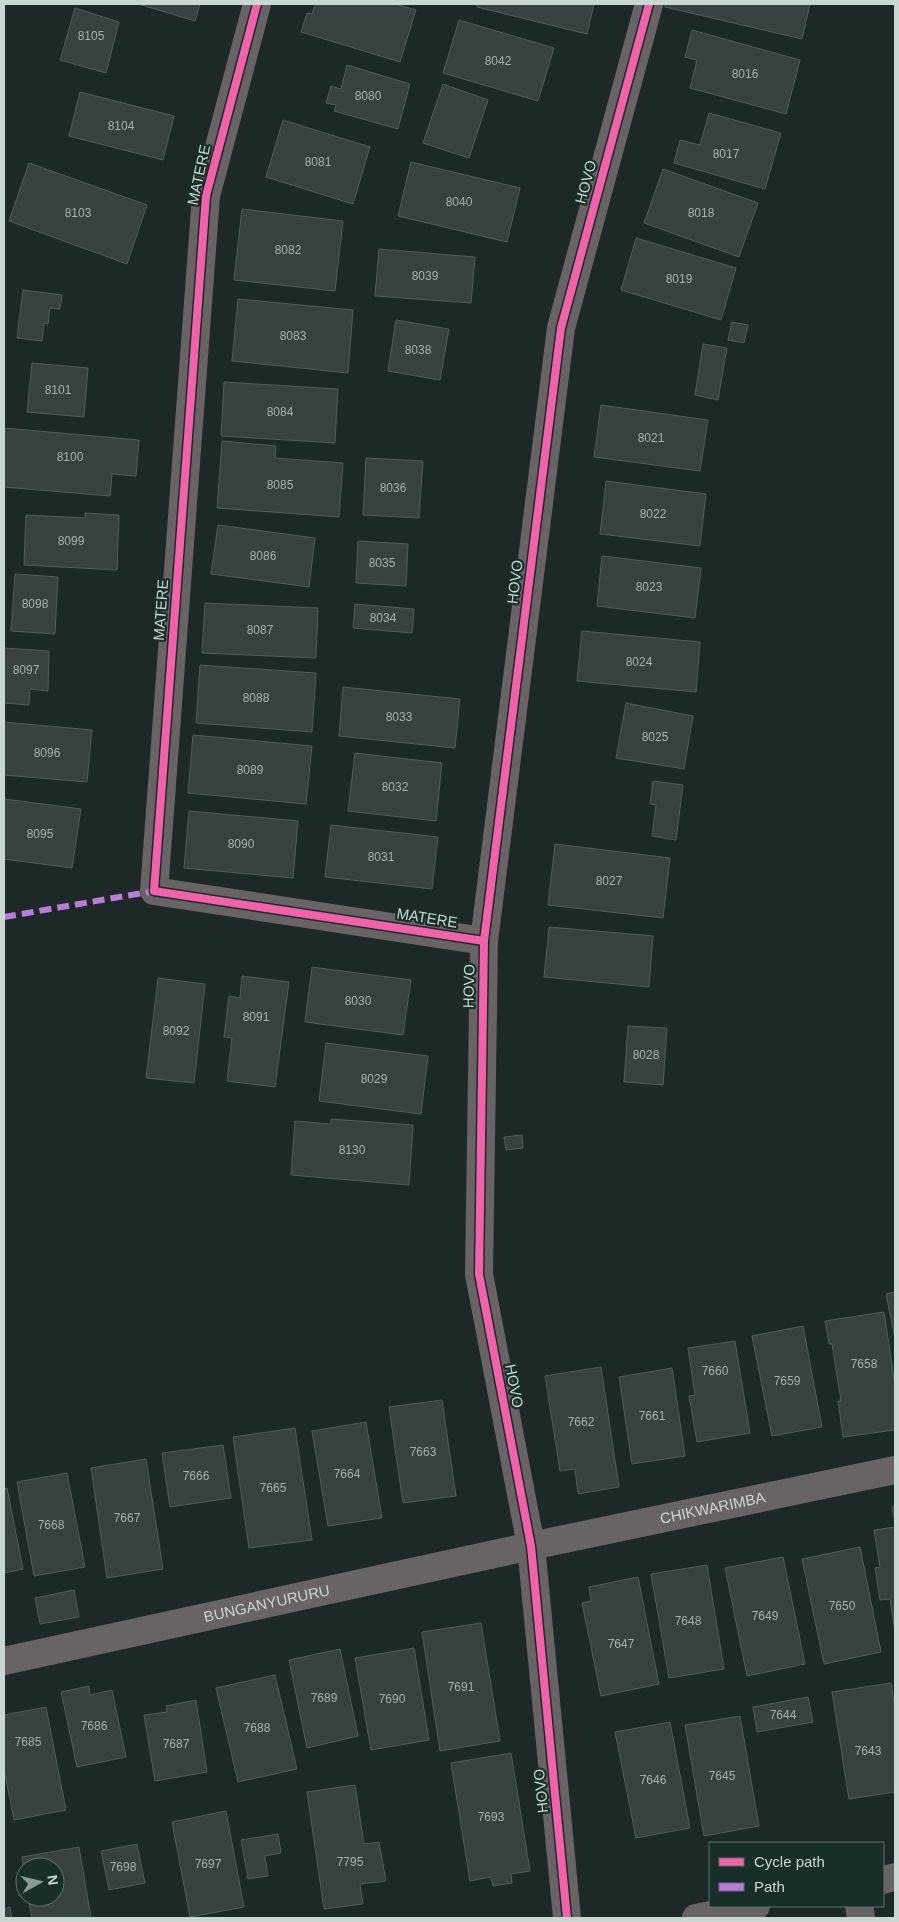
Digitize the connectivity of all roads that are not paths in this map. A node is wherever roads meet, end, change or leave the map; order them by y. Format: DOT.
graph roads {
  1 [pos="257,4"];
  2 [pos="649,4"];
  3 [pos="484,941"];
  4 [pos="895,1470"];
  5 [pos="530,1546"];
  6 [pos="4,1661"];
  7 [pos="751,1907"];
  8 [pos="567,1918"];
  9 [pos="696,1918"];
  1 -- 3 [label="street, MATERE"];
  2 -- 3 [label="street, HOVO"];
  3 -- 5 [label="street, HOVO"];
  4 -- 5 [label="street, CHIKWARIMBA"];
  5 -- 6 [label="street, BUNGANYURURU"];
  5 -- 8 [label="street, HOVO"];
  7 -- 9 [label="street"];
}
